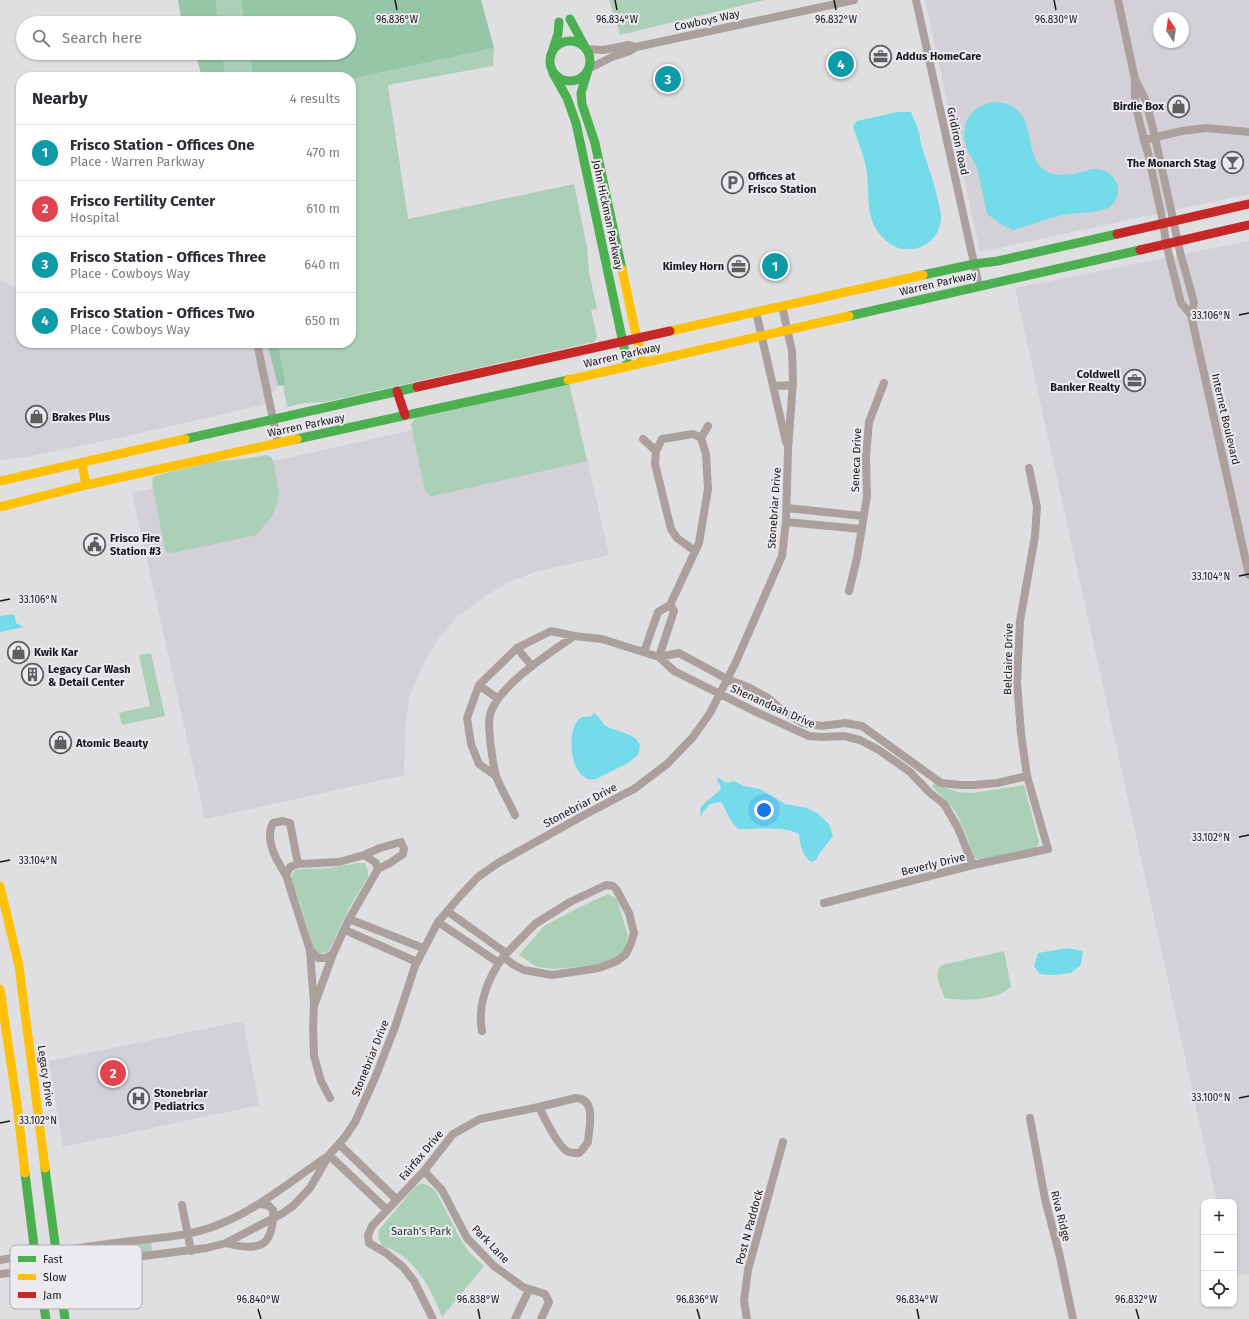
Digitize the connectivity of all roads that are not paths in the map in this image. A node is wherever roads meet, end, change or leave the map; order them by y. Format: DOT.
graph roads {
  1 [pos="854,0"];
  2 [pos="916,0"];
  3 [pos="1118,0"];
  4 [pos="570,19"];
  5 [pos="559,22"];
  6 [pos="636,47"];
  7 [pos="586,48"];
  8 [pos="551,53"];
  9 [pos="588,70"];
  10 [pos="553,73"];
  11 [pos="1135,79"];
  12 [pos="1249,132"];
  13 [pos="1155,137"];
  14 [pos="1144,140"];
  15 [pos="598,156"];
  16 [pos="584,160"];
  17 [pos="1249,204"];
  18 [pos="1174,220"];
  19 [pos="1164,222"];
  20 [pos="1249,225"];
  21 [pos="1178,241"];
  22 [pos="1166,243"];
  23 [pos="974,264"];
  24 [pos="979,286"];
  25 [pos="782,306"];
  26 [pos="756,312"];
  27 [pos="1191,315"];
  28 [pos="787,330"];
  29 [pos="762,335"];
  30 [pos="637,338"];
  31 [pos="623,342"];
  32 [pos="258,348"];
  33 [pos="642,362"];
  34 [pos="628,366"];
  35 [pos="884,383"];
  36 [pos="793,385"];
  37 [pos="774,386"];
  38 [pos="397,391"];
  39 [pos="405,415"];
  40 [pos="272,419"];
  41 [pos="708,426"];
  42 [pos="701,438"];
  43 [pos="643,439"];
  44 [pos="278,443"];
  45 [pos="788,450"];
  46 [pos="656,451"];
  47 [pos="82,463"];
  48 [pos="1029,468"];
  49 [pos="0,481"];
  50 [pos="86,485"];
  51 [pos="0,507"];
  52 [pos="787,508"];
  53 [pos="863,516"];
  54 [pos="786,522"];
  55 [pos="861,529"];
  56 [pos="695,551"];
  57 [pos="1249,575"];
  58 [pos="849,591"];
  59 [pos="670,605"];
  60 [pos="574,636"];
  61 [pos="517,648"];
  62 [pos="644,652"];
  63 [pos="659,657"];
  64 [pos="532,666"];
  65 [pos="727,680"];
  66 [pos="479,685"];
  67 [pos="720,694"];
  68 [pos="498,700"];
  69 [pos="496,776"];
  70 [pos="1027,776"];
  71 [pos="515,815"];
  72 [pos="1048,849"];
  73 [pos="364,855"];
  74 [pos="298,864"];
  75 [pos="973,865"];
  76 [pos="378,869"];
  77 [pos="286,875"];
  78 [pos="0,886"];
  79 [pos="824,903"];
  80 [pos="447,910"];
  81 [pos="349,919"];
  82 [pos="438,922"];
  83 [pos="345,930"];
  84 [pos="424,948"];
  85 [pos="310,950"];
  86 [pos="333,954"];
  87 [pos="503,958"];
  88 [pos="417,962"];
  89 [pos="0,989"];
  90 [pos="314,1005"];
  91 [pos="482,1030"];
  92 [pos="330,1098"];
  93 [pos="539,1107"];
  94 [pos="1030,1118"];
  95 [pos="783,1142"];
  96 [pos="339,1144"];
  97 [pos="329,1155"];
  98 [pos="424,1171"];
  99 [pos="396,1199"];
  100 [pos="259,1204"];
  101 [pos="182,1205"];
  102 [pos="387,1210"];
  103 [pos="273,1218"];
  104 [pos="188,1233"];
  105 [pos="226,1243"];
  106 [pos="34,1245"];
  107 [pos="55,1245"];
  108 [pos="100,1245"];
  109 [pos="191,1251"];
  110 [pos="142,1257"];
  111 [pos="10,1258"];
  112 [pos="0,1260"];
  113 [pos="10,1273"];
  114 [pos="0,1274"];
  115 [pos="529,1290"];
  116 [pos="44,1309"];
  117 [pos="64,1309"];
  118 [pos="46,1319"];
  119 [pos="65,1319"];
  120 [pos="433,1319"];
  121 [pos="515,1319"];
  122 [pos="541,1319"];
  123 [pos="747,1319"];
  124 [pos="1074,1319"];
  1 -- 6 [label="street, Cowboys Way"];
  2 -- 23 [label="street, Gridiron Road"];
  3 -- 11 [label="street"];
  4 -- 7 [label="main road"];
  5 -- 8 [label="main road"];
  6 -- 7 [label="street, Cowboys Way"];
  6 -- 9 [label="street, Cowboys Way"];
  7 -- 8 [label="main road"];
  7 -- 9 [label="main road"];
  8 -- 10 [label="main road"];
  9 -- 10 [label="main road"];
  9 -- 15 [label="main road, John Hickman Parkway"];
  10 -- 16 [label="main road, John Hickman Parkway"];
  11 -- 13 [label="street, Internet Boulevard"];
  11 -- 14 [label="street, Internet Boulevard"];
  12 -- 13 [label="street"];
  13 -- 14 [label="street"];
  13 -- 18 [label="street, Internet Boulevard"];
  14 -- 19 [label="street, Internet Boulevard"];
  15 -- 16 [label="main road"];
  15 -- 30 [label="main road, John Hickman Parkway"];
  16 -- 31 [label="main road, John Hickman Parkway"];
  17 -- 18 [label="main road, Warren Parkway"];
  18 -- 19 [label="main road, Warren Parkway"];
  18 -- 21 [label="street, Internet Boulevard"];
  19 -- 22 [label="street, Internet Boulevard"];
  19 -- 23 [label="main road, Warren Parkway"];
  20 -- 21 [label="main road, Warren Parkway"];
  21 -- 22 [label="main road, Warren Parkway"];
  21 -- 27 [label="street, Internet Boulevard"];
  22 -- 24 [label="main road, Warren Parkway"];
  22 -- 27 [label="street, Internet Boulevard"];
  23 -- 24 [label="street, Gridiron Road"];
  23 -- 25 [label="main road, Warren Parkway"];
  24 -- 28 [label="main road, Warren Parkway"];
  25 -- 26 [label="main road, Warren Parkway"];
  25 -- 28 [label="street, Stonebriar Drive"];
  26 -- 29 [label="street, Stonebriar Drive"];
  26 -- 30 [label="main road, Warren Parkway"];
  27 -- 57 [label="street, Internet Boulevard"];
  28 -- 29 [label="main road, Warren Parkway"];
  28 -- 36 [label="street, Stonebriar Drive"];
  29 -- 33 [label="main road, Warren Parkway"];
  29 -- 37 [label="street, Stonebriar Drive"];
  30 -- 31 [label="main road, Warren Parkway"];
  30 -- 33 [label="main road, John Hickman Parkway"];
  31 -- 34 [label="main road, John Hickman Parkway"];
  31 -- 38 [label="main road, Warren Parkway"];
  32 -- 40 [label="street"];
  33 -- 34 [label="main road, Warren Parkway"];
  34 -- 39 [label="main road, Warren Parkway"];
  35 -- 53 [label="street, Seneca Drive"];
  36 -- 37 [label="street"];
  36 -- 45 [label="street, Stonebriar Drive"];
  37 -- 45 [label="street, Stonebriar Drive"];
  38 -- 39 [label="main road"];
  38 -- 40 [label="main road, Warren Parkway"];
  39 -- 44 [label="main road, Warren Parkway"];
  40 -- 44 [label="street"];
  40 -- 47 [label="main road, Warren Parkway"];
  41 -- 42 [label="street"];
  42 -- 46 [label="street"];
  42 -- 56 [label="street"];
  43 -- 46 [label="street"];
  44 -- 50 [label="main road, Warren Parkway"];
  45 -- 52 [label="street, Stonebriar Drive"];
  46 -- 56 [label="street"];
  47 -- 49 [label="main road, Warren Parkway"];
  47 -- 50 [label="main road"];
  48 -- 70 [label="street, Belclaire Drive"];
  50 -- 51 [label="main road, Warren Parkway"];
  52 -- 53 [label="street"];
  52 -- 54 [label="street, Stonebriar Drive"];
  53 -- 55 [label="street, Seneca Drive"];
  54 -- 55 [label="street"];
  54 -- 65 [label="street, Stonebriar Drive"];
  55 -- 58 [label="street, Seneca Drive"];
  56 -- 59 [label="street"];
  59 -- 62 [label="street"];
  59 -- 63 [label="street"];
  60 -- 61 [label="street"];
  60 -- 62 [label="street"];
  60 -- 64 [label="street"];
  61 -- 64 [label="street"];
  61 -- 66 [label="street"];
  62 -- 63 [label="street"];
  63 -- 65 [label="street, Shenandoah Drive"];
  63 -- 67 [label="street, Shenandoah Drive"];
  64 -- 68 [label="street"];
  65 -- 67 [label="street, Stonebriar Drive"];
  65 -- 70 [label="street, Shenandoah Drive"];
  66 -- 68 [label="street"];
  66 -- 69 [label="street"];
  67 -- 75 [label="street, Shenandoah Drive"];
  67 -- 80 [label="street, Stonebriar Drive"];
  68 -- 69 [label="street"];
  69 -- 71 [label="street"];
  70 -- 72 [label="street, Belclaire Drive"];
  72 -- 75 [label="street, Beverly Drive"];
  73 -- 74 [label="street"];
  73 -- 76 [label="street"];
  73 -- 76 [label="street"];
  74 -- 77 [label="street"];
  74 -- 77 [label="street"];
  75 -- 79 [label="street, Beverly Drive"];
  76 -- 81 [label="street"];
  77 -- 85 [label="street"];
  78 -- 107 [label="main road, Legacy Drive"];
  80 -- 82 [label="street, Stonebriar Drive"];
  80 -- 87 [label="street"];
  81 -- 83 [label="street"];
  81 -- 84 [label="street"];
  82 -- 84 [label="street, Stonebriar Drive"];
  82 -- 87 [label="street"];
  83 -- 86 [label="street"];
  83 -- 88 [label="street"];
  84 -- 88 [label="street, Stonebriar Drive"];
  85 -- 86 [label="street"];
  85 -- 90 [label="street"];
  86 -- 90 [label="street"];
  87 -- 87 [label="street"];
  87 -- 91 [label="street"];
  88 -- 96 [label="street, Stonebriar Drive"];
  89 -- 106 [label="main road"];
  90 -- 92 [label="street"];
  93 -- 93 [label="street, Fairfax Drive"];
  93 -- 98 [label="street, Fairfax Drive"];
  94 -- 124 [label="street, Riva Ridge"];
  95 -- 123 [label="street, Post N Paddock"];
  96 -- 97 [label="street, Stonebriar Drive"];
  96 -- 99 [label="street"];
  97 -- 100 [label="street, Stonebriar Drive"];
  97 -- 102 [label="street"];
  97 -- 103 [label="street, Stonebriar Drive"];
  98 -- 99 [label="street, Fairfax Drive"];
  98 -- 115 [label="street, Park Lane"];
  99 -- 102 [label="street, Fairfax Drive"];
  100 -- 103 [label="street"];
  100 -- 104 [label="street, Stonebriar Drive"];
  101 -- 104 [label="street"];
  102 -- 120 [label="street, Fairfax Drive"];
  103 -- 105 [label="street, Stonebriar Drive"];
  103 -- 105 [label="street, Stonebriar Drive"];
  104 -- 108 [label="street, Stonebriar Drive"];
  104 -- 109 [label="street"];
  105 -- 109 [label="street, Stonebriar Drive"];
  109 -- 110 [label="street, Stonebriar Drive"];
  111 -- 112 [label="street, Stonebriar Drive"];
  113 -- 114 [label="street, Stonebriar Drive"];
  115 -- 121 [label="street"];
  115 -- 122 [label="street, Park Lane"];
  116 -- 118 [label="main road"];
  117 -- 119 [label="main road, Legacy Drive"];
}
